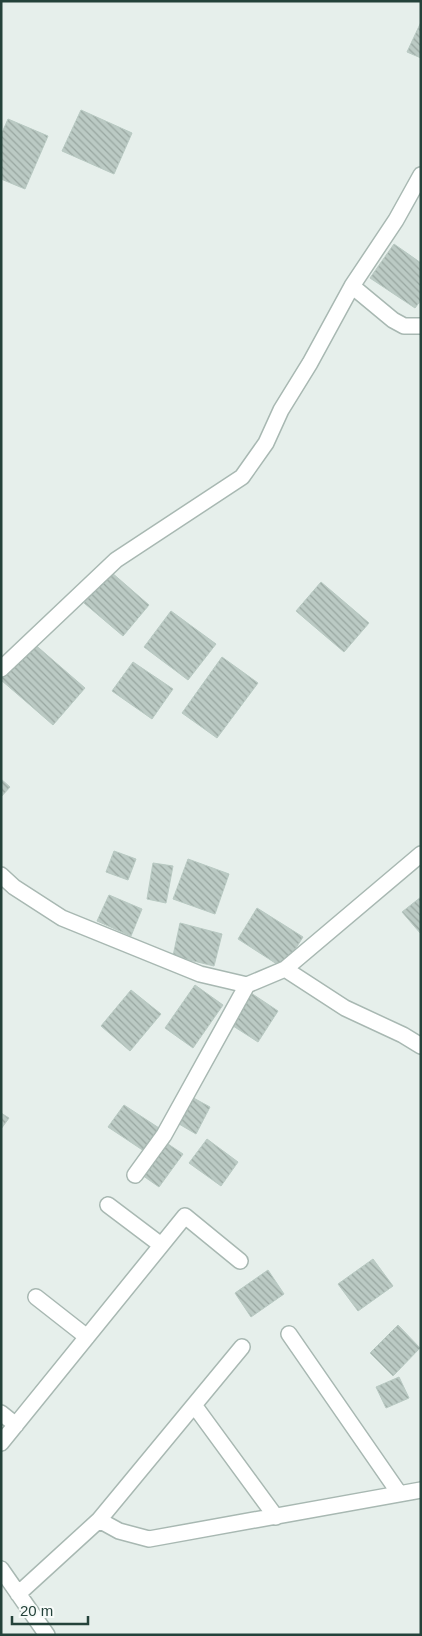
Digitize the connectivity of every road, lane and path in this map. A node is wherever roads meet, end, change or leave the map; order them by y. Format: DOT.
graph roads {
  1 [pos="421,175"];
  2 [pos="352,286"];
  3 [pos="421,326"];
  4 [pos="1,669"];
  5 [pos="421,854"];
  6 [pos="1,875"];
  7 [pos="285,969"];
  8 [pos="247,985"];
  9 [pos="421,1046"];
  10 [pos="135,1175"];
  11 [pos="108,1205"];
  12 [pos="161,1245"];
  13 [pos="240,1261"];
  14 [pos="36,1297"];
  15 [pos="289,1334"];
  16 [pos="87,1337"];
  17 [pos="242,1346"];
  18 [pos="194,1405"];
  19 [pos="1,1413"];
  20 [pos="16,1425"];
  21 [pos="1,1444"];
  22 [pos="421,1490"];
  23 [pos="399,1493"];
  24 [pos="276,1517"];
  25 [pos="99,1520"];
  26 [pos="1,1569"];
  27 [pos="18,1594"];
  28 [pos="47,1635"];
  1 -- 2 [label="street"];
  2 -- 3 [label="street"];
  2 -- 4 [label="street"];
  5 -- 7 [label="street"];
  6 -- 8 [label="street"];
  7 -- 8 [label="street"];
  7 -- 9 [label="street"];
  8 -- 10 [label="street"];
  11 -- 12 [label="street"];
  12 -- 13 [label="street"];
  12 -- 16 [label="street"];
  14 -- 16 [label="street"];
  15 -- 23 [label="street"];
  16 -- 20 [label="street"];
  17 -- 18 [label="street"];
  18 -- 24 [label="street"];
  18 -- 25 [label="street"];
  19 -- 20 [label="street"];
  20 -- 21 [label="street"];
  22 -- 23 [label="street"];
  23 -- 24 [label="street"];
  24 -- 25 [label="street"];
  25 -- 27 [label="street"];
  26 -- 27 [label="street"];
  27 -- 28 [label="street"];
}
